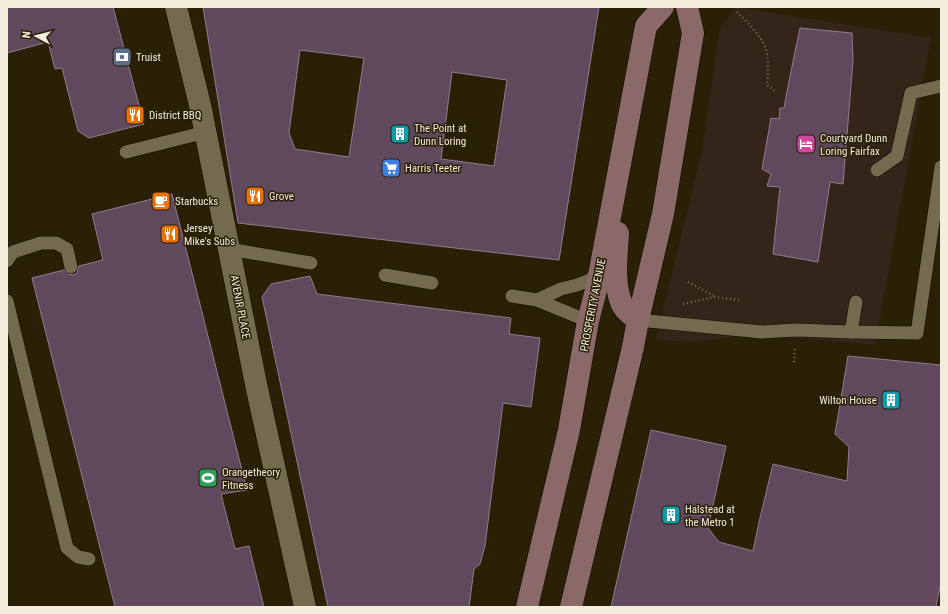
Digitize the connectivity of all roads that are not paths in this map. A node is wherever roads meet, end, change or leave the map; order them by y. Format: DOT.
graph roads {
  1 [pos="176,7"];
  2 [pos="663,7"];
  3 [pos="687,7"];
  4 [pos="941,86"];
  5 [pos="206,132"];
  6 [pos="126,152"];
  7 [pos="941,167"];
  8 [pos="619,168"];
  9 [pos="877,170"];
  10 [pos="229,250"];
  11 [pos="7,261"];
  12 [pos="312,263"];
  13 [pos="72,267"];
  14 [pos="600,270"];
  15 [pos="385,275"];
  16 [pos="432,283"];
  17 [pos="512,296"];
  18 [pos="537,300"];
  19 [pos="7,301"];
  20 [pos="856,302"];
  21 [pos="638,320"];
  22 [pos="588,321"];
  23 [pos="851,332"];
  24 [pos="89,559"];
  25 [pos="305,607"];
  26 [pos="527,607"];
  27 [pos="571,607"];
  1 -- 5 [label="street, AVENIR PLACE"];
  2 -- 8 [label="main road, PROSPERITY AVENUE"];
  3 -- 21 [label="main road"];
  4 -- 9 [label="lane"];
  5 -- 6 [label="lane"];
  5 -- 10 [label="street, AVENIR PLACE"];
  7 -- 23 [label="lane"];
  8 -- 14 [label="main road, PROSPERITY AVENUE"];
  8 -- 21 [label="main road"];
  10 -- 12 [label="lane"];
  10 -- 25 [label="street, AVENIR PLACE"];
  11 -- 13 [label="lane"];
  14 -- 18 [label="lane"];
  14 -- 22 [label="main road, PROSPERITY AVENUE"];
  15 -- 16 [label="lane"];
  17 -- 18 [label="lane"];
  18 -- 22 [label="lane"];
  19 -- 24 [label="lane"];
  20 -- 23 [label="lane"];
  21 -- 23 [label="lane"];
  21 -- 27 [label="main road"];
  22 -- 26 [label="main road, PROSPERITY AVENUE"];
}
